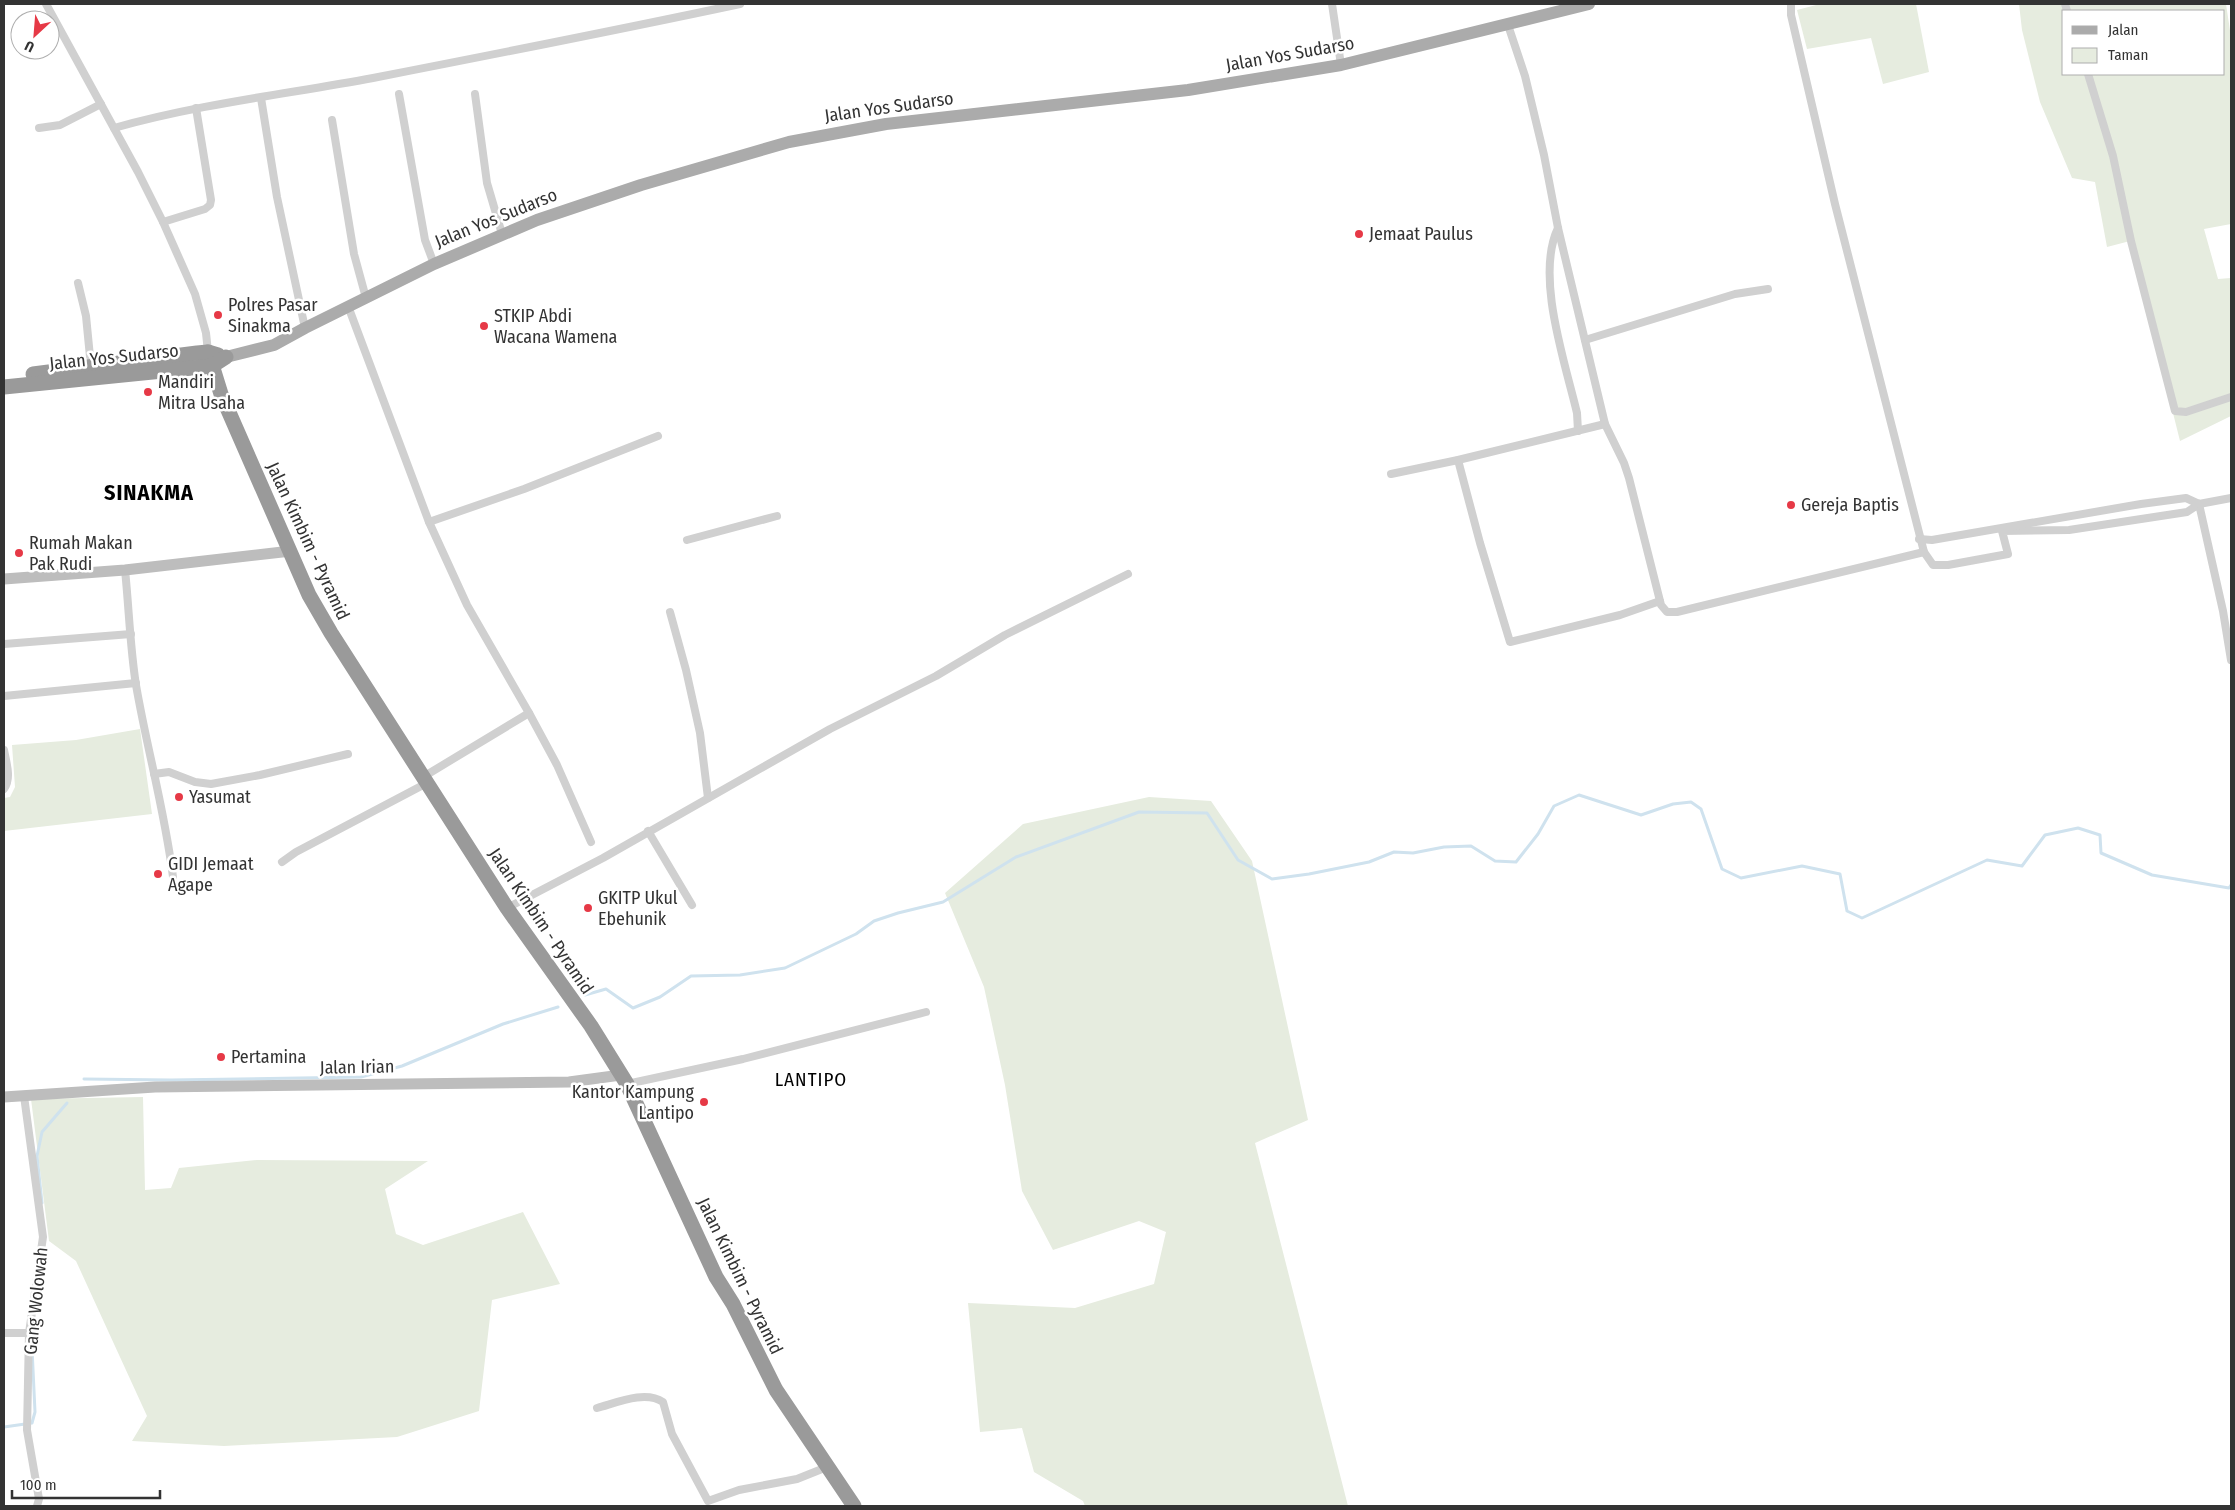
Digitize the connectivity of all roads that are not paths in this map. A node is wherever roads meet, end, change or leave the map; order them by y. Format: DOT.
graph roads {
  1 [pos="46,4"];
  2 [pos="740,4"];
  3 [pos="1332,4"];
  4 [pos="1589,4"];
  5 [pos="1791,4"];
  6 [pos="1508,25"];
  7 [pos="1341,65"];
  8 [pos="2088,75"];
  9 [pos="400,94"];
  10 [pos="475,94"];
  11 [pos="260,98"];
  12 [pos="101,104"];
  13 [pos="196,108"];
  14 [pos="332,120"];
  15 [pos="38,128"];
  16 [pos="114,128"];
  17 [pos="163,222"];
  18 [pos="1558,228"];
  19 [pos="502,234"];
  20 [pos="434,264"];
  21 [pos="78,283"];
  22 [pos="1768,289"];
  23 [pos="366,298"];
  24 [pos="348,306"];
  25 [pos="305,328"];
  26 [pos="1585,340"];
  27 [pos="226,357"];
  28 [pos="210,359"];
  29 [pos="92,372"];
  30 [pos="4,376"];
  31 [pos="4,387"];
  32 [pos="2231,397"];
  33 [pos="1605,424"];
  34 [pos="1578,431"];
  35 [pos="658,436"];
  36 [pos="1458,460"];
  37 [pos="1391,474"];
  38 [pos="2231,498"];
  39 [pos="2199,504"];
  40 [pos="777,516"];
  41 [pos="429,522"];
  42 [pos="1919,539"];
  43 [pos="687,540"];
  44 [pos="290,551"];
  45 [pos="1924,552"];
  46 [pos="125,570"];
  47 [pos="1128,574"];
  48 [pos="4,579"];
  49 [pos="1660,601"];
  50 [pos="670,612"];
  51 [pos="131,634"];
  52 [pos="4,644"];
  53 [pos="2231,660"];
  54 [pos="136,683"];
  55 [pos="4,696"];
  56 [pos="529,713"];
  57 [pos="4,750"];
  58 [pos="348,754"];
  59 [pos="154,774"];
  60 [pos="425,780"];
  61 [pos="4,789"];
  62 [pos="708,798"];
  63 [pos="648,831"];
  64 [pos="591,842"];
  65 [pos="282,862"];
  66 [pos="172,877"];
  67 [pos="692,905"];
  68 [pos="506,908"];
  69 [pos="926,1012"];
  70 [pos="624,1080"];
  71 [pos="24,1096"];
  72 [pos="4,1097"];
  73 [pos="4,1333"];
  74 [pos="29,1333"];
  75 [pos="597,1408"];
  76 [pos="827,1467"];
  77 [pos="37,1506"];
  78 [pos="854,1506"];
  1 -- 12 [label="street"];
  2 -- 11 [label="street"];
  3 -- 7 [label="street"];
  4 -- 6 [label="main road, Jalan Yos Sudarso"];
  5 -- 42 [label="street"];
  6 -- 7 [label="main road, Jalan Yos Sudarso"];
  6 -- 18 [label="street"];
  7 -- 19 [label="main road, Jalan Yos Sudarso"];
  8 -- 32 [label="street"];
  9 -- 20 [label="street"];
  10 -- 19 [label="street"];
  11 -- 13 [label="street"];
  11 -- 25 [label="street"];
  12 -- 15 [label="street"];
  12 -- 16 [label="street"];
  13 -- 16 [label="street"];
  13 -- 17 [label="street"];
  14 -- 23 [label="street"];
  16 -- 17 [label="street"];
  17 -- 28 [label="street"];
  18 -- 26 [label="street"];
  18 -- 34 [label="street"];
  19 -- 20 [label="main road, Jalan Yos Sudarso"];
  20 -- 23 [label="main road, Jalan Yos Sudarso"];
  21 -- 29 [label="street"];
  22 -- 26 [label="street"];
  23 -- 24 [label="main road, Jalan Yos Sudarso"];
  24 -- 25 [label="main road, Jalan Yos Sudarso"];
  24 -- 41 [label="street"];
  25 -- 27 [label="main road, Jalan Yos Sudarso"];
  26 -- 33 [label="street"];
  27 -- 28 [label="highway, Jalan Yos Sudarso"];
  28 -- 29 [label="highway, Jalan Yos Sudarso"];
  28 -- 44 [label="highway, Jalan Kimbim - Pyramid"];
  29 -- 30 [label="highway, Jalan Yos Sudarso"];
  29 -- 31 [label="highway, Jalan Yos Sudarso"];
  33 -- 34 [label="street"];
  33 -- 49 [label="street"];
  34 -- 36 [label="street"];
  35 -- 41 [label="street"];
  36 -- 37 [label="street"];
  36 -- 49 [label="street"];
  38 -- 39 [label="street"];
  39 -- 42 [label="street"];
  39 -- 45 [label="street"];
  39 -- 53 [label="street"];
  40 -- 43 [label="street"];
  41 -- 56 [label="street"];
  42 -- 45 [label="street"];
  44 -- 46 [label="main road"];
  44 -- 60 [label="highway, Jalan Kimbim - Pyramid"];
  45 -- 49 [label="street"];
  46 -- 48 [label="main road"];
  46 -- 51 [label="street"];
  47 -- 62 [label="street"];
  50 -- 62 [label="street"];
  51 -- 52 [label="street"];
  51 -- 54 [label="street"];
  54 -- 55 [label="street"];
  54 -- 59 [label="street"];
  56 -- 60 [label="street"];
  56 -- 64 [label="street"];
  57 -- 61 [label="street"];
  58 -- 59 [label="street"];
  59 -- 66 [label="street"];
  60 -- 65 [label="street"];
  60 -- 68 [label="highway, Jalan Kimbim - Pyramid"];
  62 -- 63 [label="street"];
  63 -- 67 [label="street"];
  63 -- 68 [label="street"];
  68 -- 70 [label="highway, Jalan Kimbim - Pyramid"];
  69 -- 70 [label="street"];
  70 -- 71 [label="main road, Jalan Irian"];
  70 -- 76 [label="highway, Jalan Kimbim - Pyramid"];
  71 -- 72 [label="main road, Jalan Irian"];
  71 -- 74 [label="street, Gang Wolowah"];
  73 -- 74 [label="street"];
  74 -- 77 [label="street, Gang Wolowah"];
  75 -- 76 [label="street"];
  76 -- 78 [label="highway, Jalan Kimbim - Pyramid"];
}
